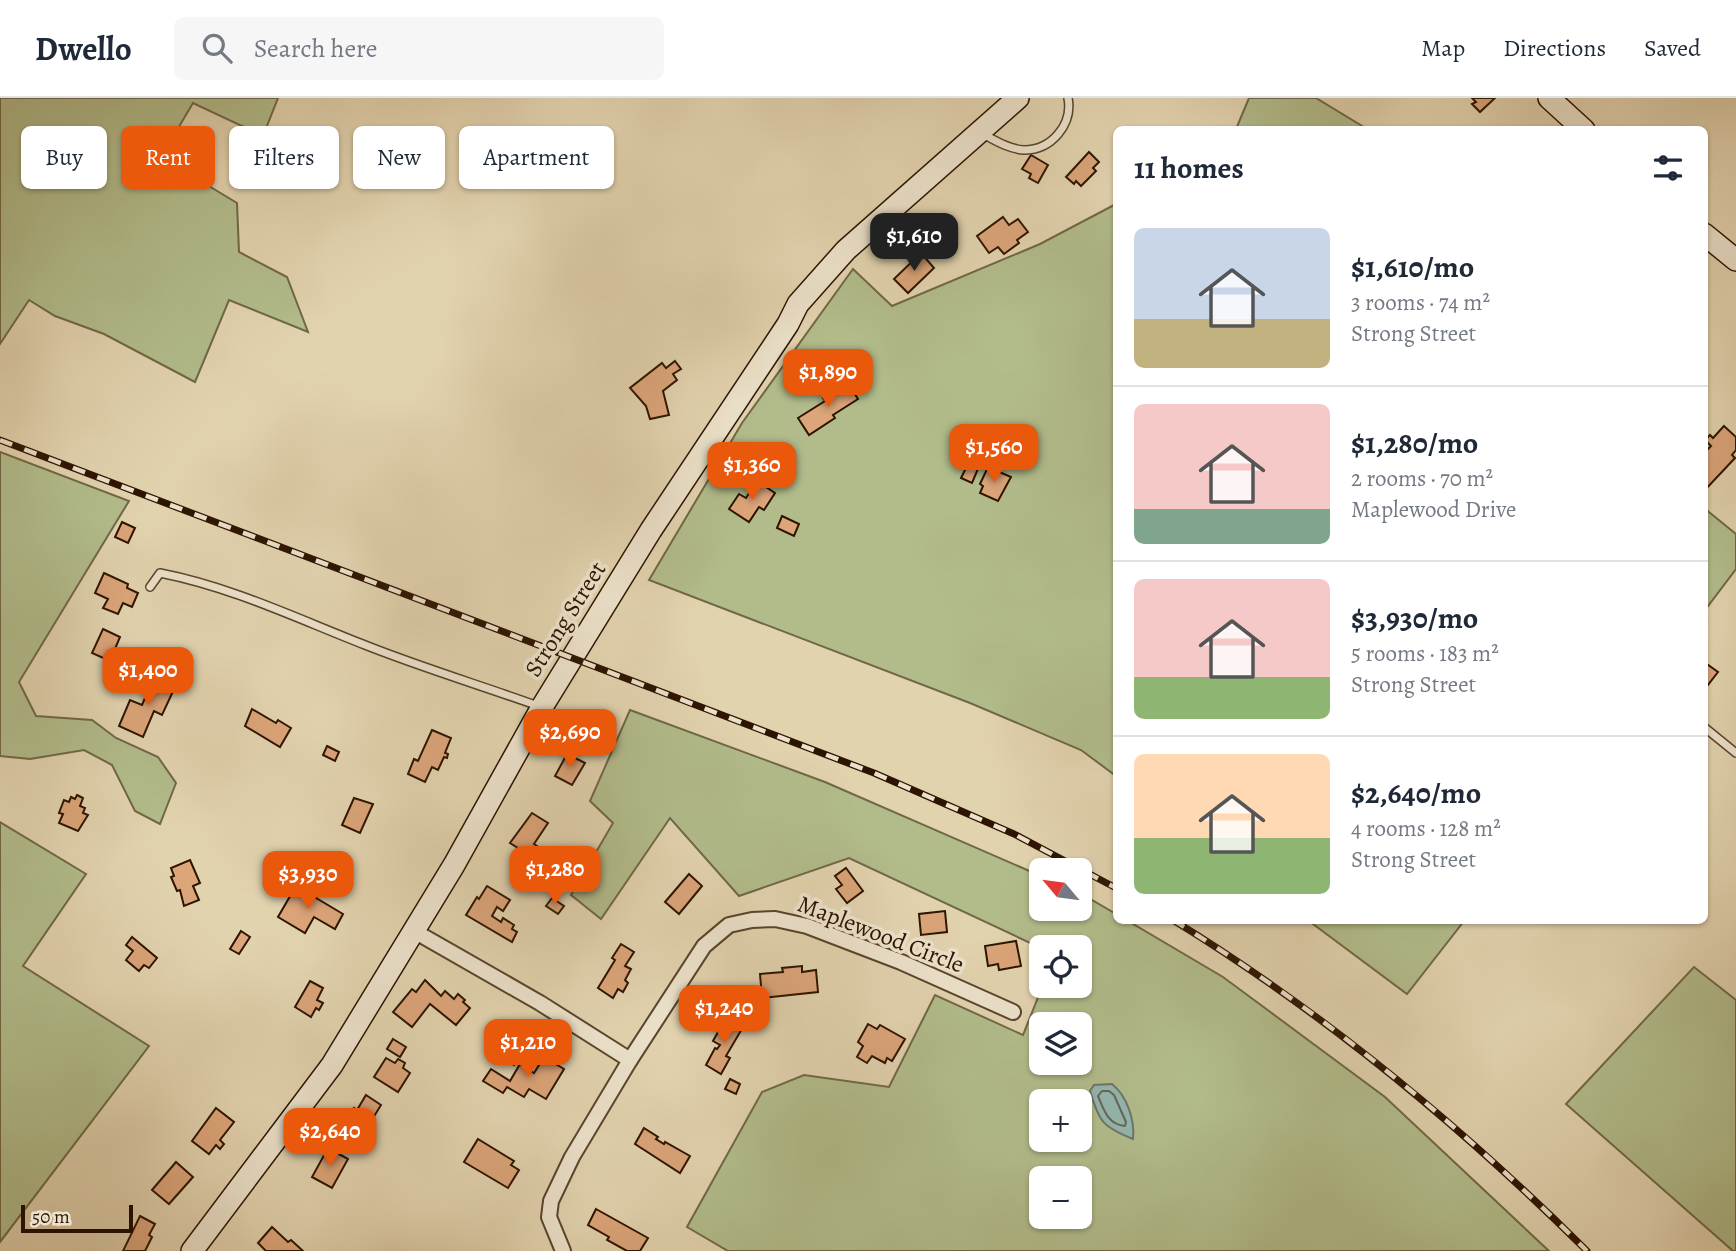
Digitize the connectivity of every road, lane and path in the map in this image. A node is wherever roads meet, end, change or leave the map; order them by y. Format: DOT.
graph roads {
  1 [pos="1018,98"];
  2 [pos="1068,98"];
  3 [pos="1549,98"];
  4 [pos="1580,126"];
  5 [pos="979,132"];
  6 [pos="1708,237"];
  7 [pos="1736,260"];
  8 [pos="150,587"];
  9 [pos="542,707"];
  10 [pos="1708,730"];
  11 [pos="1736,753"];
  12 [pos="414,931"];
  13 [pos="1013,1012"];
  14 [pos="630,1060"];
  15 [pos="192,1251"];
  16 [pos="563,1251"];
  1 -- 5 [label="main road, Strong Street"];
  2 -- 5 [label="lane"];
  3 -- 4 [label="main road"];
  5 -- 9 [label="main road, Strong Street"];
  6 -- 7 [label="main road"];
  8 -- 9 [label="lane"];
  9 -- 12 [label="main road, Strong Street"];
  10 -- 11 [label="lane"];
  12 -- 14 [label="street"];
  12 -- 15 [label="main road, Strong Street"];
  13 -- 14 [label="street, Maplewood Circle"];
  14 -- 16 [label="street, Maplewood Circle"];
}
